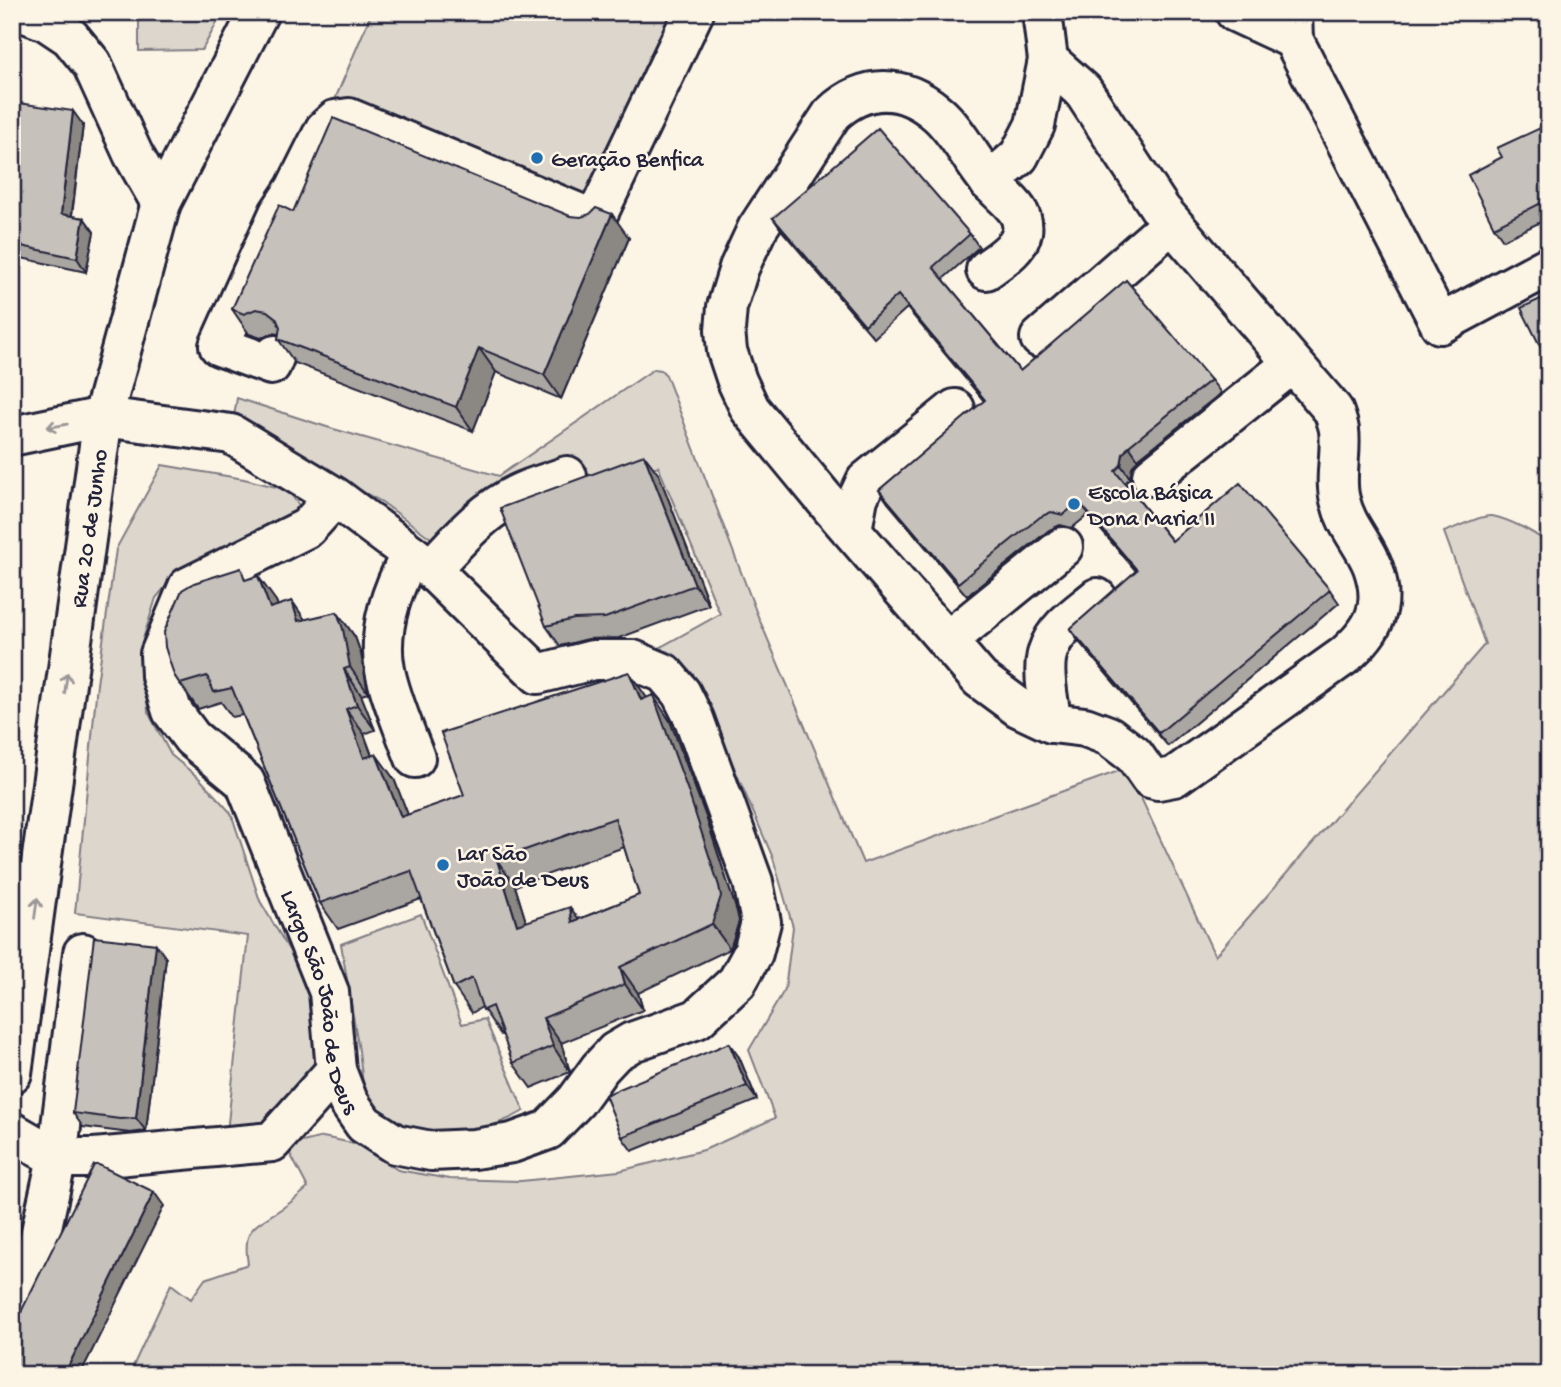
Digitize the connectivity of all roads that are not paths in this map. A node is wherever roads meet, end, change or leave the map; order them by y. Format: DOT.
graph roads {
  1 [pos="23,12"];
  2 [pos="259,12"];
  3 [pos="694,12"];
  4 [pos="1042,12"];
  5 [pos="1236,12"];
  6 [pos="1293,26"];
  7 [pos="1048,60"];
  8 [pos="989,181"];
  9 [pos="162,203"];
  10 [pos="1172,223"];
  11 [pos="1549,266"];
  12 [pos="986,270"];
  13 [pos="1040,338"];
  14 [pos="275,355"];
  15 [pos="1292,364"];
  16 [pos="955,409"];
  17 [pos="103,417"];
  18 [pos="12,436"];
  19 [pos="567,476"];
  20 [pos="1152,476"];
  21 [pos="335,497"];
  22 [pos="852,530"];
  23 [pos="1063,547"];
  24 [pos="421,562"];
  25 [pos="1097,598"];
  26 [pos="947,641"];
  27 [pos="1052,723"];
  28 [pos="415,758"];
  29 [pos="83,953"];
  30 [pos="336,1070"];
  31 [pos="12,1073"];
  32 [pos="12,1132"];
  33 [pos="57,1158"];
  34 [pos="12,1309"];
  1 -- 9 [label="street"];
  2 -- 9 [label="street, Rua 20 de Junho"];
  3 -- 14 [label="street"];
  4 -- 7 [label="street"];
  5 -- 6 [label="street"];
  6 -- 11 [label="street"];
  7 -- 8 [label="street"];
  7 -- 10 [label="street"];
  8 -- 12 [label="street"];
  8 -- 22 [label="street"];
  9 -- 17 [label="street, Rua 20 de Junho"];
  10 -- 13 [label="street"];
  10 -- 15 [label="street"];
  15 -- 20 [label="street"];
  15 -- 27 [label="street"];
  16 -- 22 [label="street"];
  17 -- 18 [label="street, Largo São João de Deus, one-way"];
  17 -- 21 [label="street, Largo São João de Deus"];
  31 -- 17 [label="street, Rua 20 de Junho, one-way"];
  19 -- 24 [label="street"];
  21 -- 24 [label="street, Largo São João de Deus"];
  21 -- 30 [label="street, Largo São João de Deus"];
  22 -- 26 [label="street"];
  23 -- 26 [label="street"];
  24 -- 28 [label="street"];
  24 -- 30 [label="street, Largo São João de Deus"];
  25 -- 27 [label="street"];
  26 -- 27 [label="street"];
  29 -- 33 [label="street"];
  30 -- 33 [label="street"];
  32 -- 33 [label="street"];
  33 -- 34 [label="street"];
}
